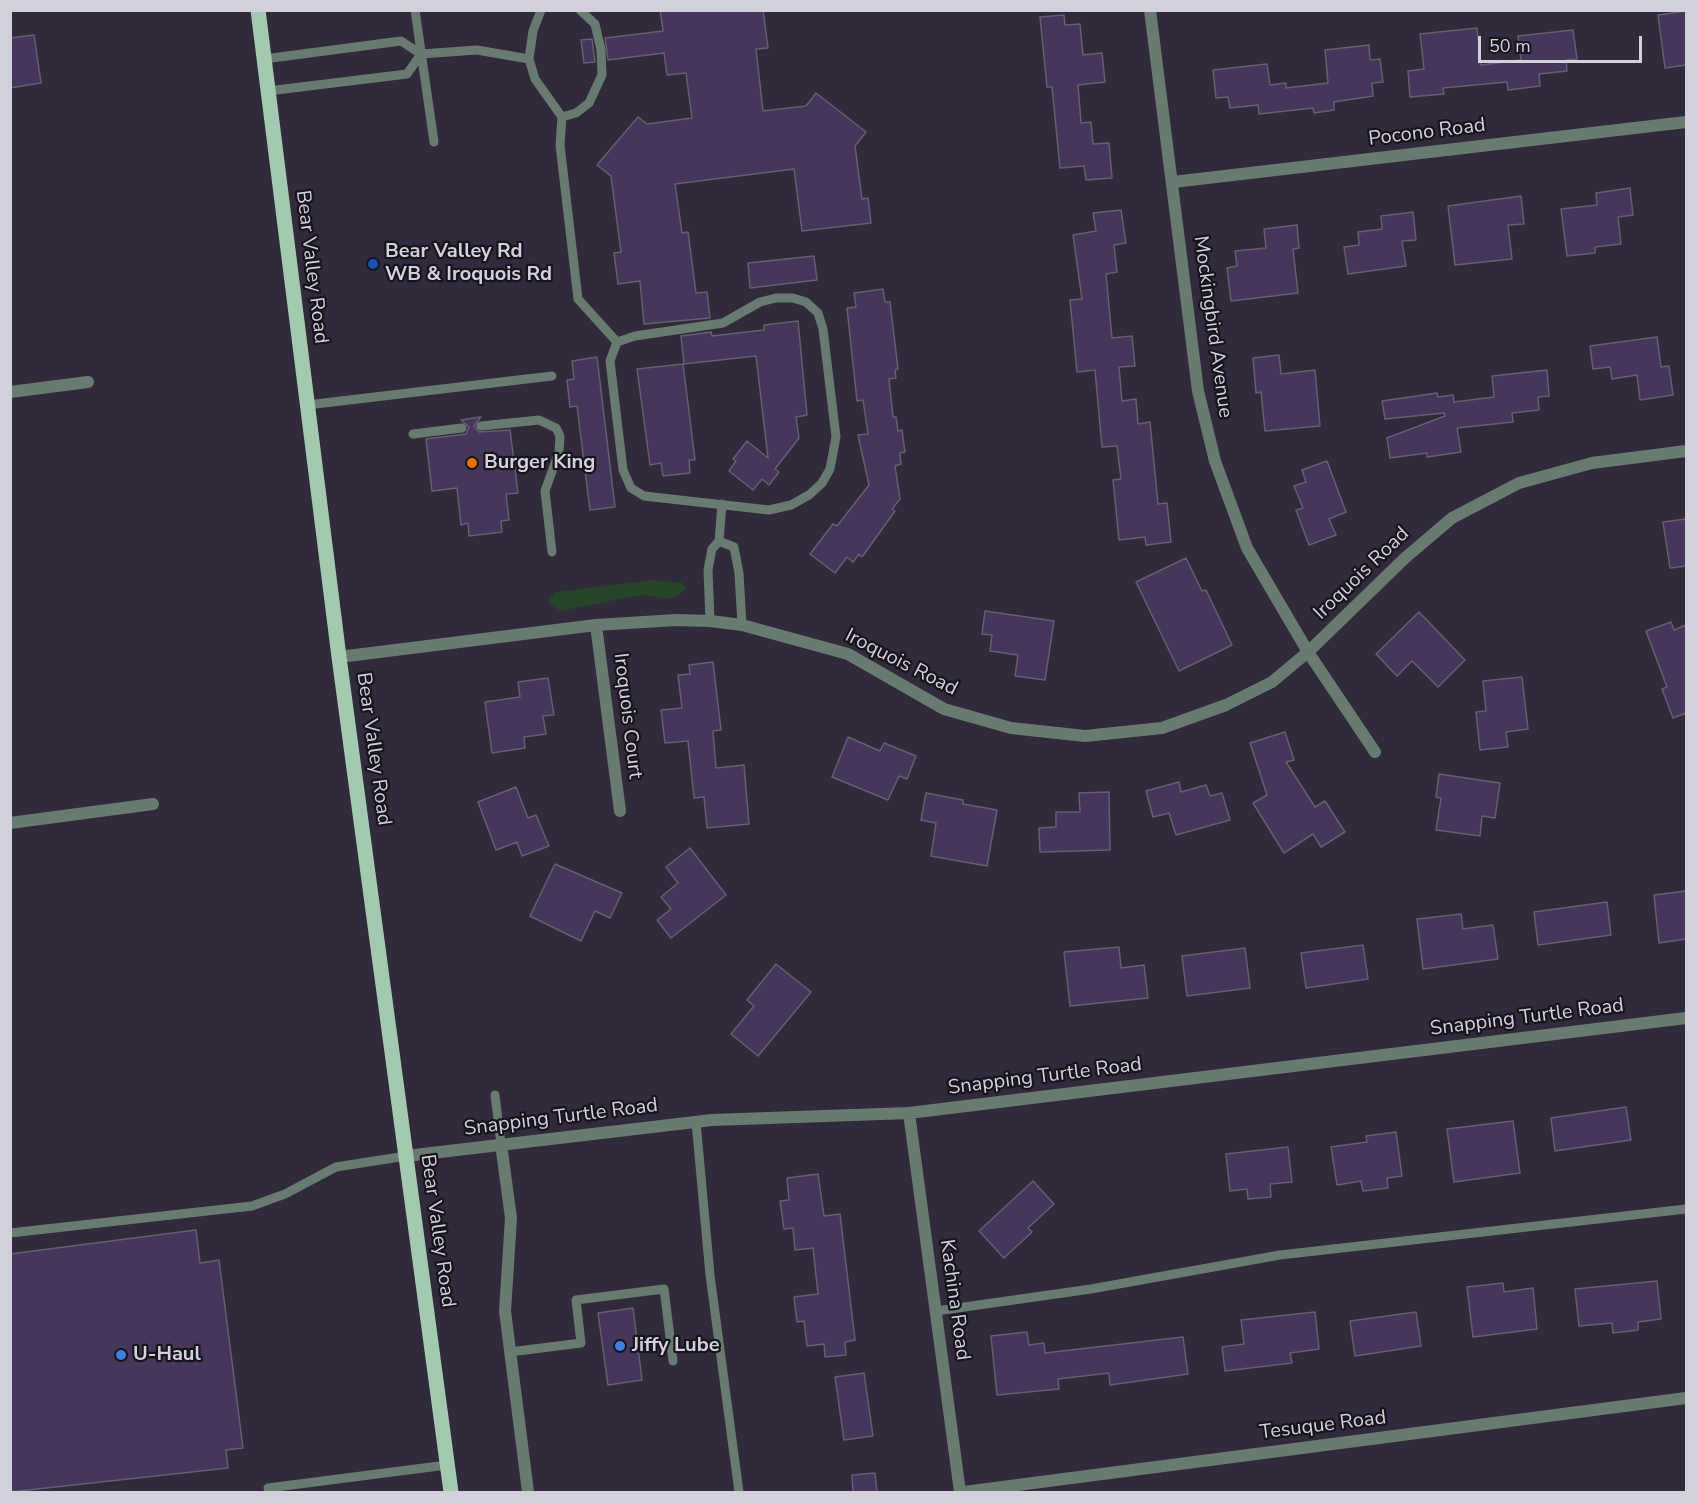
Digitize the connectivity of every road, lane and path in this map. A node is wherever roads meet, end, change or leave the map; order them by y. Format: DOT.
graph roads {
  1 [pos="258,10"];
  2 [pos="415,10"];
  3 [pos="541,10"];
  4 [pos="580,10"];
  5 [pos="1150,10"];
  6 [pos="421,54"];
  7 [pos="264,59"];
  8 [pos="529,59"];
  9 [pos="268,91"];
  10 [pos="562,117"];
  11 [pos="1686,122"];
  12 [pos="434,142"];
  13 [pos="1173,182"];
  14 [pos="618,342"];
  15 [pos="552,376"];
  16 [pos="88,382"];
  17 [pos="10,393"];
  18 [pos="307,405"];
  19 [pos="481,426"];
  20 [pos="462,428"];
  21 [pos="413,435"];
  22 [pos="1686,451"];
  23 [pos="723,504"];
  24 [pos="719,541"];
  25 [pos="552,552"];
  26 [pos="710,621"];
  27 [pos="596,625"];
  28 [pos="742,625"];
  29 [pos="1308,652"];
  30 [pos="339,657"];
  31 [pos="1375,752"];
  32 [pos="153,804"];
  33 [pos="620,811"];
  34 [pos="10,823"];
  35 [pos="1686,1018"];
  36 [pos="495,1095"];
  37 [pos="909,1113"];
  38 [pos="696,1122"];
  39 [pos="501,1144"];
  40 [pos="406,1156"];
  41 [pos="1686,1209"];
  42 [pos="10,1233"];
  43 [pos="936,1311"];
  44 [pos="510,1352"];
  45 [pos="673,1361"];
  46 [pos="1686,1398"];
  47 [pos="447,1465"];
  48 [pos="268,1488"];
  49 [pos="451,1492"];
  50 [pos="528,1492"];
  51 [pos="739,1492"];
  52 [pos="962,1492"];
  1 -- 7 [label="main road, Bear Valley Road"];
  2 -- 6 [label="lane"];
  3 -- 8 [label="lane"];
  4 -- 10 [label="lane"];
  5 -- 13 [label="street, Mockingbird Avenue"];
  6 -- 7 [label="lane"];
  6 -- 8 [label="lane"];
  6 -- 9 [label="lane"];
  6 -- 12 [label="lane"];
  7 -- 9 [label="main road, Bear Valley Road"];
  8 -- 10 [label="lane"];
  9 -- 18 [label="main road, Bear Valley Road"];
  10 -- 14 [label="lane"];
  11 -- 13 [label="street, Pocono Road"];
  13 -- 29 [label="street, Mockingbird Avenue"];
  14 -- 23 [label="lane"];
  14 -- 23 [label="lane"];
  15 -- 18 [label="lane"];
  16 -- 17 [label="street"];
  18 -- 30 [label="main road, Bear Valley Road"];
  19 -- 25 [label="lane"];
  20 -- 21 [label="lane"];
  22 -- 29 [label="street, Iroquois Road"];
  23 -- 24 [label="lane"];
  24 -- 26 [label="lane"];
  24 -- 28 [label="lane"];
  26 -- 27 [label="street, Iroquois Road"];
  26 -- 28 [label="street, Iroquois Road"];
  27 -- 30 [label="street, Iroquois Road"];
  27 -- 33 [label="street, Iroquois Court"];
  28 -- 29 [label="street, Iroquois Road"];
  29 -- 31 [label="street, Mockingbird Avenue"];
  30 -- 40 [label="main road, Bear Valley Road"];
  32 -- 34 [label="street"];
  35 -- 37 [label="street, Snapping Turtle Road"];
  36 -- 39 [label="lane"];
  37 -- 38 [label="street, Snapping Turtle Road"];
  37 -- 43 [label="street, Kachina Road"];
  38 -- 39 [label="street, Snapping Turtle Road"];
  38 -- 51 [label="lane"];
  39 -- 40 [label="street, Snapping Turtle Road"];
  39 -- 44 [label="street"];
  40 -- 42 [label="lane"];
  40 -- 47 [label="main road, Bear Valley Road"];
  41 -- 43 [label="lane"];
  43 -- 52 [label="street, Kachina Road"];
  44 -- 45 [label="lane"];
  44 -- 50 [label="street"];
  46 -- 52 [label="street, Tesuque Road"];
  47 -- 48 [label="lane"];
  47 -- 49 [label="main road, Bear Valley Road"];
}
